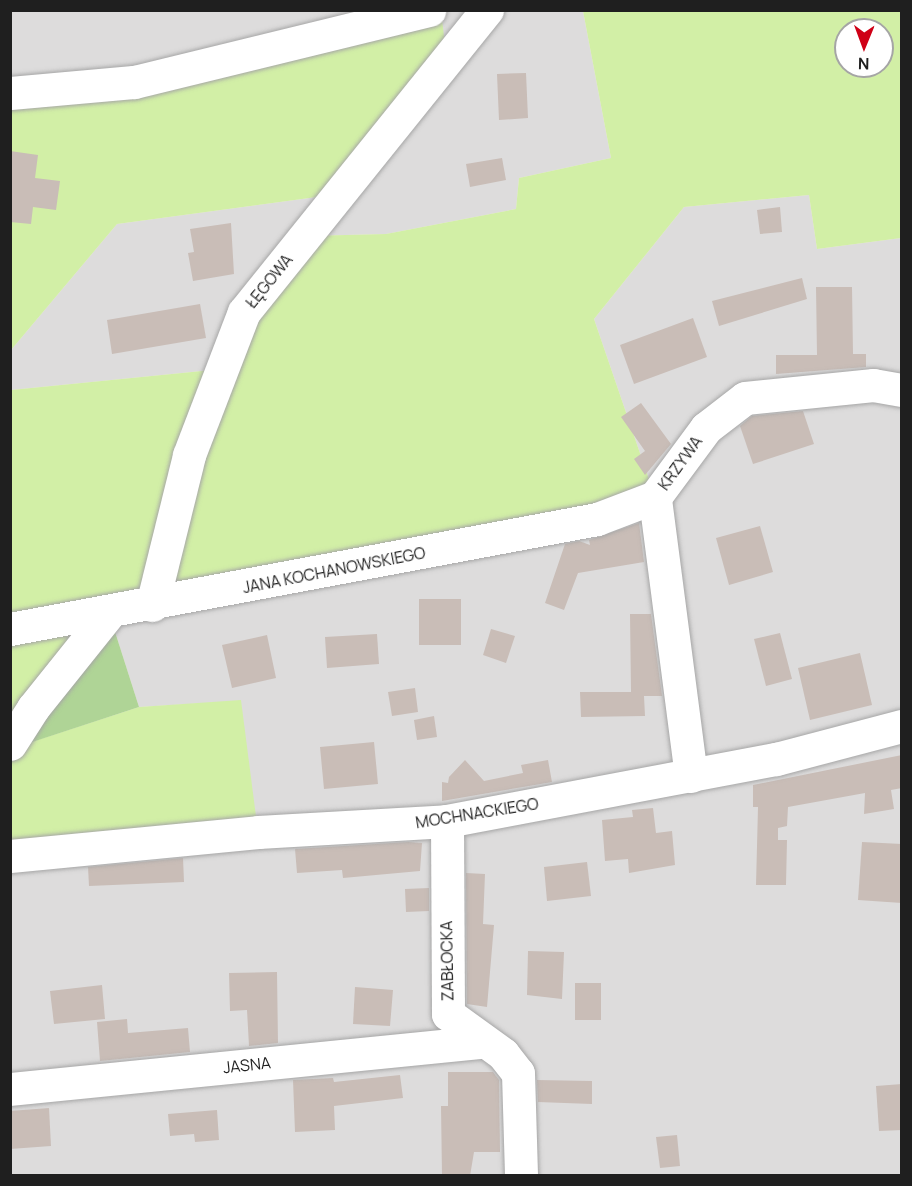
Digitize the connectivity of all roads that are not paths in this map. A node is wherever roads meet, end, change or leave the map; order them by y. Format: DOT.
graph roads {
  1 [pos="429,10"];
  2 [pos="487,10"];
  3 [pos="10,93"];
  4 [pos="902,390"];
  5 [pos="655,497"];
  6 [pos="152,605"];
  7 [pos="109,613"];
  8 [pos="10,629"];
  9 [pos="902,726"];
  10 [pos="10,744"];
  11 [pos="691,776"];
  12 [pos="447,821"];
  13 [pos="10,856"];
  14 [pos="483,1042"];
  15 [pos="10,1089"];
  16 [pos="521,1176"];
  1 -- 3 [label="street"];
  2 -- 6 [label="street, ŁĘGOWA"];
  4 -- 5 [label="street, KRZYWA"];
  5 -- 6 [label="street, JANA KOCHANOWSKIEGO"];
  5 -- 11 [label="street, KRZYWA"];
  6 -- 7 [label="street, JANA KOCHANOWSKIEGO"];
  7 -- 8 [label="street, JANA KOCHANOWSKIEGO"];
  7 -- 10 [label="street"];
  9 -- 11 [label="street, MOCHNACKIEGO"];
  11 -- 12 [label="street, MOCHNACKIEGO"];
  12 -- 13 [label="street, MOCHNACKIEGO"];
  12 -- 14 [label="street, ZABŁOCKA"];
  14 -- 15 [label="street, JASNA"];
  14 -- 16 [label="street, ZABŁOCKA"];
}
